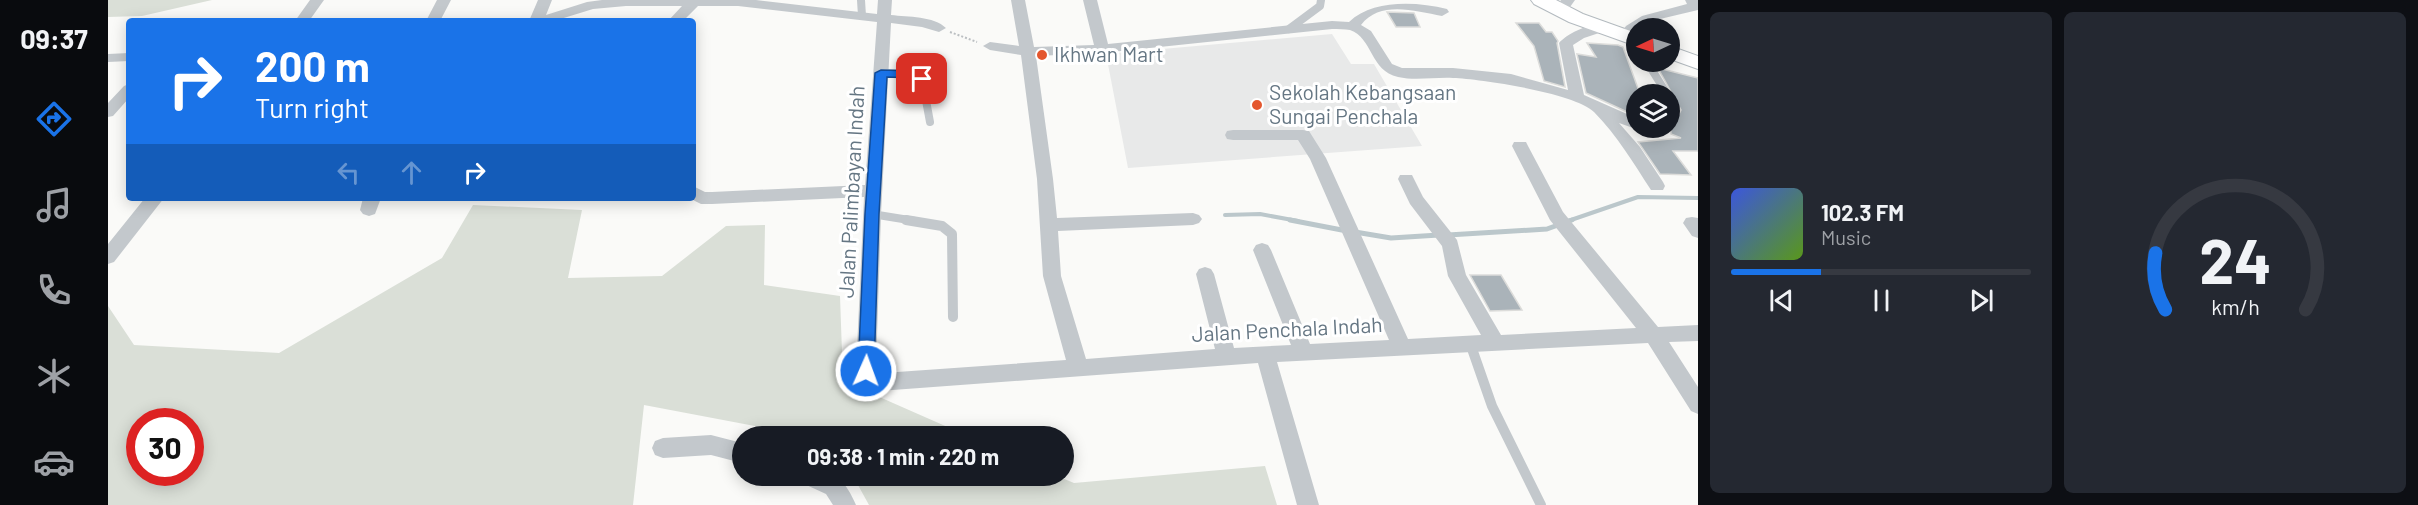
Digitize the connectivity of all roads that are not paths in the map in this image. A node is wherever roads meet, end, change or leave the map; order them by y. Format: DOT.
graph roads {
  1 [pos="317,0"];
  2 [pos="444,0"];
  3 [pos="545,0"];
  4 [pos="861,0"];
  5 [pos="885,0"];
  6 [pos="1018,0"];
  7 [pos="1090,0"];
  8 [pos="1321,0"];
  9 [pos="1541,0"];
  10 [pos="1692,0"];
  11 [pos="694,2"];
  12 [pos="1564,6"];
  13 [pos="1442,12"];
  14 [pos="862,16"];
  15 [pos="304,18"];
  16 [pos="435,18"];
  17 [pos="539,18"];
  18 [pos="548,18"];
  19 [pos="678,18"];
  20 [pos="1654,18"];
  21 [pos="884,19"];
  22 [pos="1353,26"];
  23 [pos="939,28"];
  24 [pos="1600,28"];
  25 [pos="1288,29"];
  26 [pos="1626,36"];
  27 [pos="990,46"];
  28 [pos="1102,49"];
  29 [pos="1028,51"];
  30 [pos="1680,54"];
  31 [pos="126,57"];
  32 [pos="1698,57"];
  33 [pos="108,58"];
  34 [pos="881,73"];
  35 [pos="126,92"];
  36 [pos="1577,98"];
  37 [pos="1598,108"];
  38 [pos="108,112"];
  39 [pos="1626,120"];
  40 [pos="930,122"];
  41 [pos="1233,135"];
  42 [pos="1520,146"];
  43 [pos="1406,178"];
  44 [pos="1657,186"];
  45 [pos="874,191"];
  46 [pos="696,194"];
  47 [pos="152,201"];
  48 [pos="872,214"];
  49 [pos="1193,219"];
  50 [pos="1048,225"];
  51 [pos="1262,249"];
  52 [pos="108,257"];
  53 [pos="1205,274"];
  54 [pos="953,317"];
  55 [pos="1698,333"];
  56 [pos="1654,336"];
  57 [pos="1495,342"];
  58 [pos="1470,343"];
  59 [pos="1402,347"];
  60 [pos="1304,352"];
  61 [pos="1265,354"];
  62 [pos="1227,357"];
  63 [pos="1078,367"];
  64 [pos="879,382"];
  65 [pos="1698,405"];
  66 [pos="663,448"];
  67 [pos="732,450"];
  68 [pos="832,486"];
  69 [pos="845,505"];
  70 [pos="1308,505"];
  71 [pos="1541,505"];
  1 -- 15 [label="street"];
  2 -- 16 [label="street"];
  3 -- 17 [label="street"];
  4 -- 14 [label="lane"];
  5 -- 21 [label="street, Jalan Palimbayan Indah"];
  6 -- 29 [label="street"];
  7 -- 28 [label="street"];
  8 -- 25 [label="lane"];
  9 -- 12 [label="street"];
  10 -- 20 [label="street"];
  11 -- 14 [label="street"];
  11 -- 18 [label="street"];
  11 -- 19 [label="street"];
  12 -- 24 [label="street"];
  13 -- 22 [label="street"];
  14 -- 21 [label="street"];
  21 -- 23 [label="street"];
  21 -- 34 [label="street, Jalan Palimbayan Indah"];
  22 -- 25 [label="street"];
  22 -- 36 [label="street"];
  24 -- 26 [label="street"];
  24 -- 36 [label="street"];
  25 -- 28 [label="street"];
  27 -- 29 [label="street"];
  28 -- 29 [label="street"];
  29 -- 50 [label="street"];
  30 -- 32 [label="street"];
  31 -- 33 [label="street"];
  34 -- 40 [label="lane"];
  34 -- 45 [label="street, Jalan Palimbayan Indah"];
  35 -- 38 [label="street"];
  36 -- 37 [label="street"];
  37 -- 39 [label="street"];
  37 -- 44 [label="street"];
  41 -- 59 [label="street"];
  42 -- 56 [label="street"];
  43 -- 57 [label="street"];
  45 -- 46 [label="street"];
  45 -- 48 [label="street, Jalan Palimbayan Indah"];
  47 -- 52 [label="street"];
  48 -- 54 [label="lane"];
  48 -- 64 [label="street, Jalan Palimbayan Indah"];
  49 -- 50 [label="street"];
  50 -- 63 [label="street"];
  51 -- 60 [label="street"];
  53 -- 62 [label="street"];
  55 -- 56 [label="street, Jalan Penchala Indah"];
  56 -- 57 [label="street, Jalan Penchala Indah"];
  56 -- 65 [label="street"];
  57 -- 58 [label="street, Jalan Penchala Indah"];
  58 -- 59 [label="street, Jalan Penchala Indah"];
  58 -- 71 [label="lane"];
  59 -- 60 [label="street, Jalan Penchala Indah"];
  60 -- 61 [label="street, Jalan Penchala Indah"];
  61 -- 62 [label="street, Jalan Penchala Indah"];
  61 -- 70 [label="street"];
  62 -- 63 [label="street, Jalan Penchala Indah"];
  63 -- 64 [label="street, Jalan Penchala Indah"];
  66 -- 67 [label="street"];
  68 -- 69 [label="street"];
}
